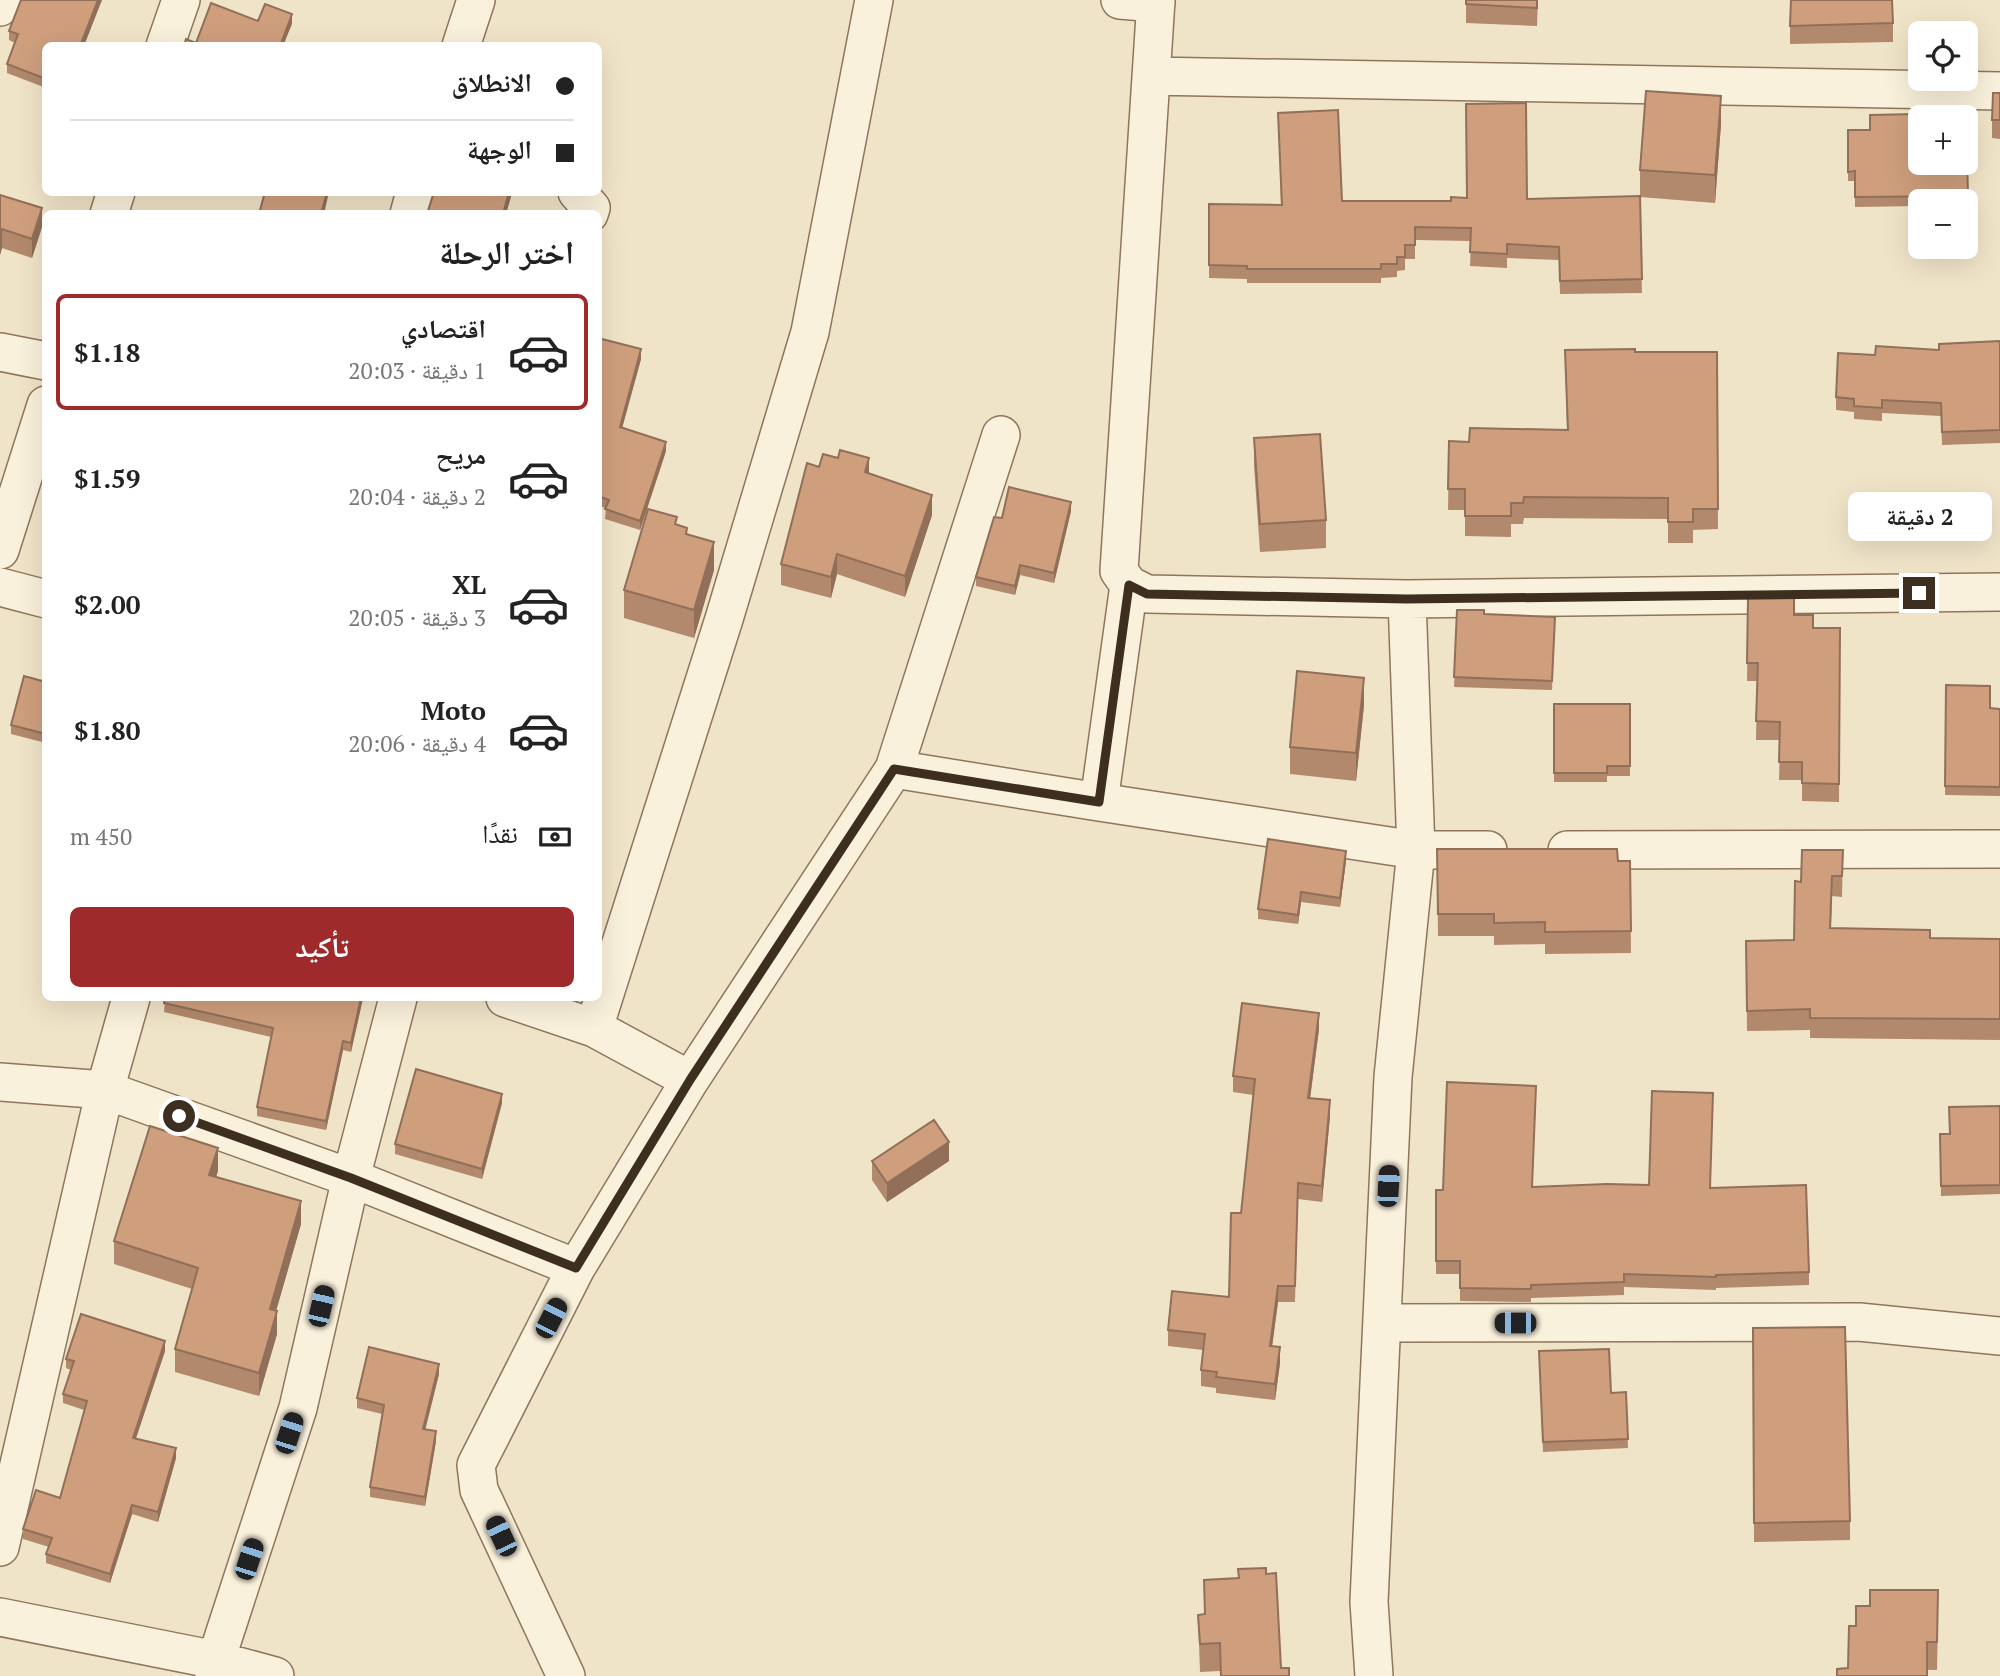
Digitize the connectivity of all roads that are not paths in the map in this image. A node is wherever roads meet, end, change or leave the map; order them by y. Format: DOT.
graph roads {
  1 [pos="2,0"];
  2 [pos="181,0"];
  3 [pos="476,0"];
  4 [pos="874,0"];
  5 [pos="1144,1"];
  6 [pos="0,7"];
  7 [pos="167,42"];
  8 [pos="462,42"];
  9 [pos="1151,76"];
  10 [pos="2000,91"];
  11 [pos="580,196"];
  12 [pos="590,210"];
  13 [pos="0,352"];
  14 [pos="42,360"];
  15 [pos="42,418"];
  16 [pos="1001,435"];
  17 [pos="0,550"];
  18 [pos="1129,585"];
  19 [pos="0,587"];
  20 [pos="2000,592"];
  21 [pos="42,598"];
  22 [pos="1407,599"];
  23 [pos="894,769"];
  24 [pos="1099,802"];
  25 [pos="2000,849"];
  26 [pos="1416,850"];
  27 [pos="130,1001"];
  28 [pos="397,1001"];
  29 [pos="514,1001"];
  30 [pos="594,1028"];
  31 [pos="690,1080"];
  32 [pos="0,1082"];
  33 [pos="105,1090"];
  34 [pos="351,1178"];
  35 [pos="576,1268"];
  36 [pos="1383,1323"];
  37 [pos="2000,1336"];
  38 [pos="0,1547"];
  39 [pos="0,1617"];
  40 [pos="215,1668"];
  41 [pos="275,1676"];
  42 [pos="566,1676"];
  43 [pos="1374,1676"];
  1 -- 6 [label="street"];
  2 -- 7 [label="street"];
  3 -- 8 [label="street"];
  4 -- 30 [label="street"];
  5 -- 9 [label="street"];
  9 -- 10 [label="street"];
  9 -- 18 [label="street"];
  11 -- 12 [label="street"];
  13 -- 14 [label="street"];
  15 -- 17 [label="street"];
  16 -- 23 [label="street"];
  18 -- 22 [label="street"];
  18 -- 24 [label="street"];
  19 -- 21 [label="street"];
  20 -- 22 [label="street"];
  22 -- 26 [label="street"];
  23 -- 24 [label="street"];
  23 -- 31 [label="street"];
  24 -- 26 [label="street"];
  25 -- 26 [label="street"];
  26 -- 36 [label="street"];
  27 -- 33 [label="street"];
  28 -- 34 [label="street"];
  29 -- 30 [label="street"];
  30 -- 31 [label="street"];
  31 -- 35 [label="street"];
  32 -- 33 [label="street"];
  33 -- 34 [label="street"];
  33 -- 38 [label="street"];
  34 -- 35 [label="street"];
  34 -- 40 [label="street"];
  35 -- 42 [label="street"];
  36 -- 37 [label="street"];
  36 -- 43 [label="street"];
  39 -- 40 [label="street"];
  40 -- 41 [label="street"];
}
